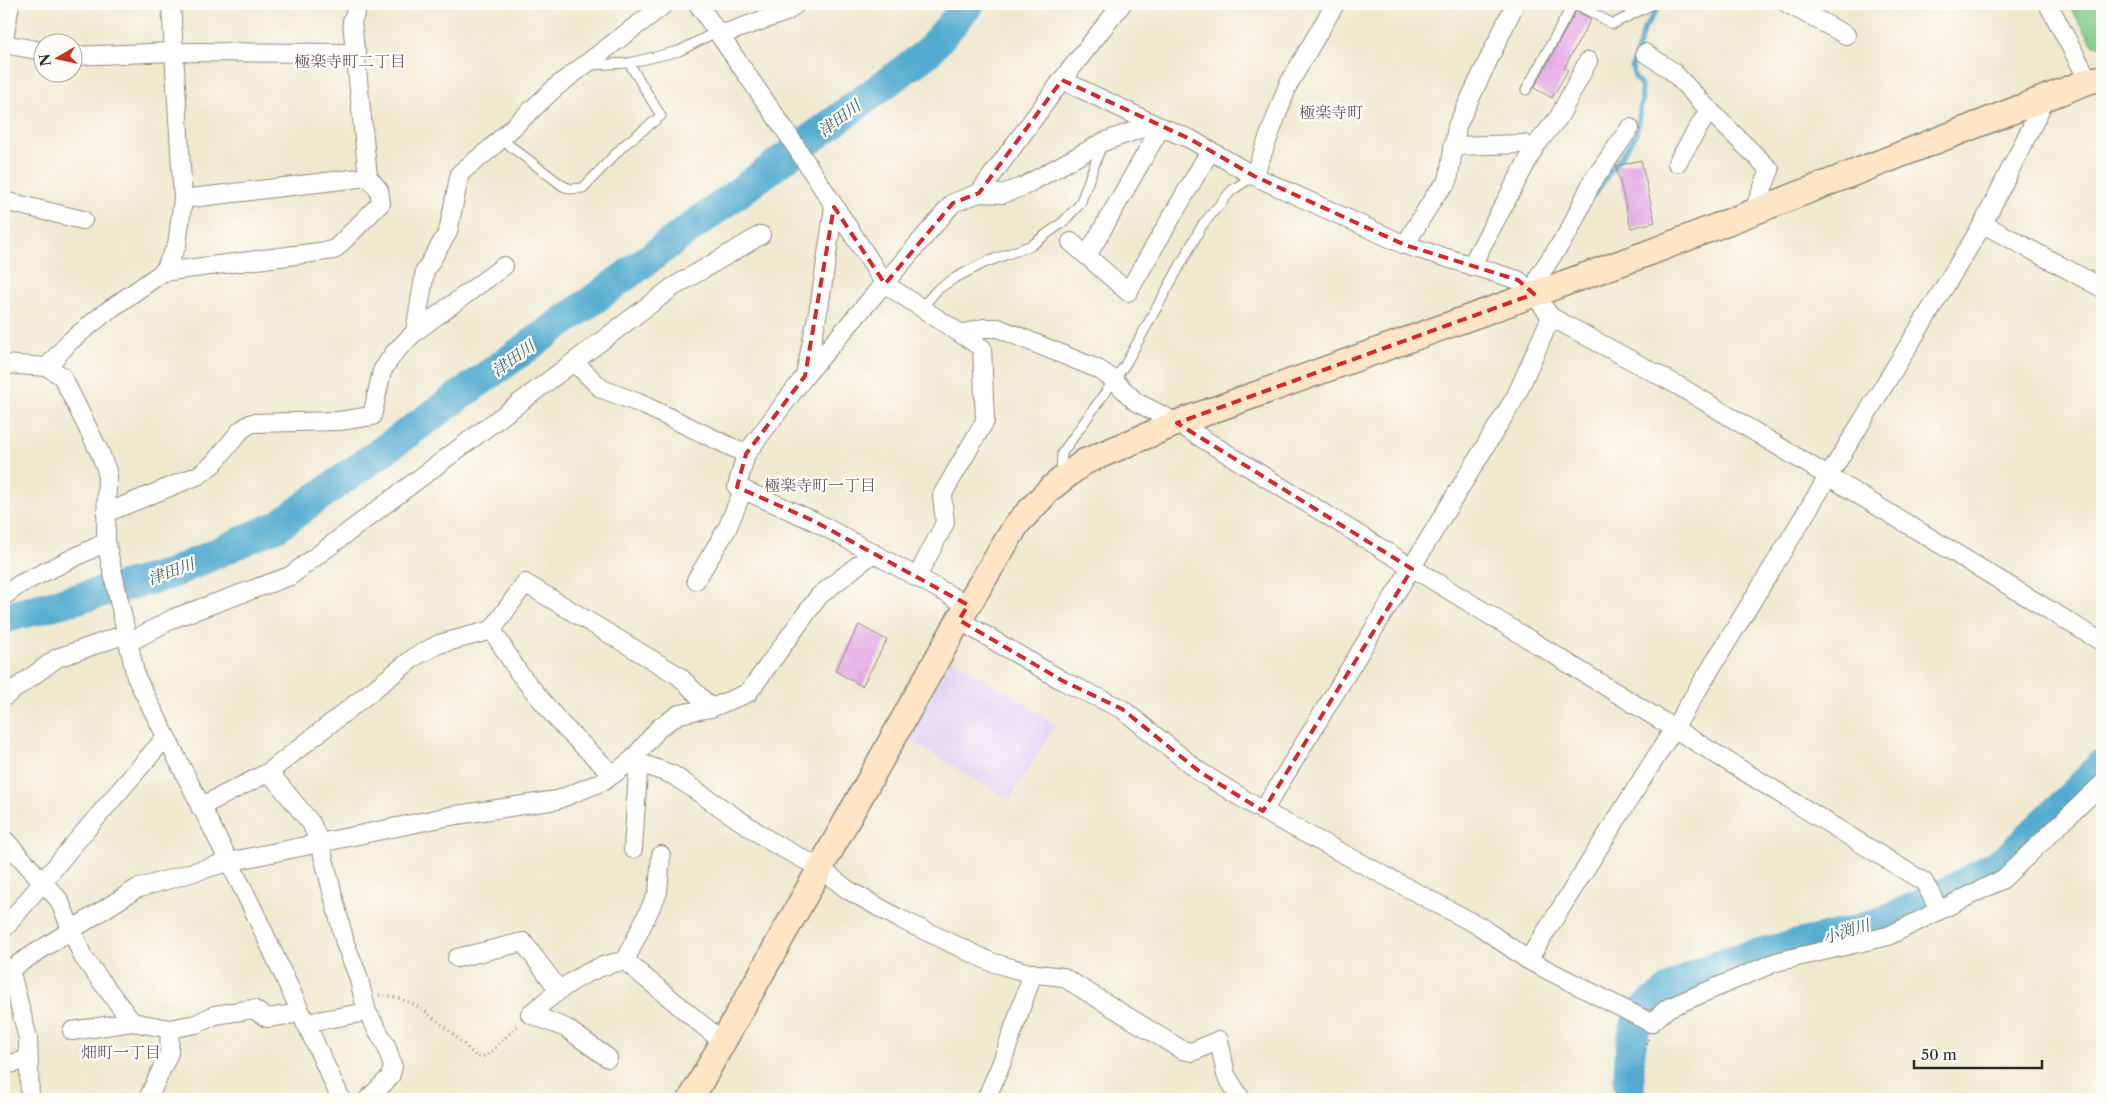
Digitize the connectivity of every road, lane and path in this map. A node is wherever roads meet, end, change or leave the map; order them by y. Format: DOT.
graph roads {
  1 [pos="10,4"];
  2 [pos="171,4"];
  3 [pos="359,4"];
  4 [pos="665,4"];
  5 [pos="698,4"];
  6 [pos="796,4"];
  7 [pos="1122,4"];
  8 [pos="1335,4"];
  9 [pos="1515,4"];
  10 [pos="1575,4"];
  11 [pos="1652,4"];
  12 [pos="1788,4"];
  13 [pos="2048,4"];
  14 [pos="719,33"];
  15 [pos="1846,35"];
  16 [pos="4,42"];
  17 [pos="32,49"];
  18 [pos="174,52"];
  19 [pos="357,53"];
  20 [pos="1645,53"];
  21 [pos="82,56"];
  22 [pos="1588,61"];
  23 [pos="629,63"];
  24 [pos="584,65"];
  25 [pos="2096,79"];
  26 [pos="1062,80"];
  27 [pos="1526,90"];
  28 [pos="2046,98"];
  29 [pos="1709,110"];
  30 [pos="1157,126"];
  31 [pos="1630,128"];
  32 [pos="501,139"];
  33 [pos="1102,142"];
  34 [pos="1524,144"];
  35 [pos="1453,146"];
  36 [pos="1210,151"];
  37 [pos="1677,163"];
  38 [pos="1254,176"];
  39 [pos="368,177"];
  40 [pos="979,193"];
  41 [pos="4,200"];
  42 [pos="183,200"];
  43 [pos="834,207"];
  44 [pos="1753,212"];
  45 [pos="83,220"];
  46 [pos="1983,224"];
  47 [pos="761,235"];
  48 [pos="1071,242"];
  49 [pos="1405,245"];
  50 [pos="1087,256"];
  51 [pos="504,266"];
  52 [pos="1471,266"];
  53 [pos="163,272"];
  54 [pos="884,284"];
  55 [pos="2102,288"];
  56 [pos="1534,294"];
  57 [pos="921,308"];
  58 [pos="1550,317"];
  59 [pos="415,332"];
  60 [pos="961,334"];
  61 [pos="574,362"];
  62 [pos="4,364"];
  63 [pos="47,367"];
  64 [pos="805,376"];
  65 [pos="1112,379"];
  66 [pos="1177,423"];
  67 [pos="746,454"];
  68 [pos="1829,476"];
  69 [pos="1061,480"];
  70 [pos="744,490"];
  71 [pos="106,513"];
  72 [pos="106,542"];
  73 [pos="873,553"];
  74 [pos="1412,569"];
  75 [pos="918,577"];
  76 [pos="696,580"];
  77 [pos="4,596"];
  78 [pos="963,612"];
  79 [pos="492,630"];
  80 [pos="126,633"];
  81 [pos="2102,642"];
  82 [pos="4,697"];
  83 [pos="711,708"];
  84 [pos="1673,730"];
  85 [pos="165,738"];
  86 [pos="632,760"];
  87 [pos="269,772"];
  88 [pos="612,774"];
  89 [pos="2102,784"];
  90 [pos="200,807"];
  91 [pos="1263,811"];
  92 [pos="4,839"];
  93 [pos="320,843"];
  94 [pos="633,850"];
  95 [pos="661,855"];
  96 [pos="228,862"];
  97 [pos="820,868"];
  98 [pos="43,881"];
  99 [pos="1940,909"];
  100 [pos="4,929"];
  101 [pos="70,931"];
  102 [pos="458,958"];
  103 [pos="1528,960"];
  104 [pos="625,961"];
  105 [pos="7,971"];
  106 [pos="1033,973"];
  107 [pos="558,990"];
  108 [pos="365,1003"];
  109 [pos="530,1014"];
  110 [pos="303,1018"];
  111 [pos="132,1022"];
  112 [pos="1651,1023"];
  113 [pos="170,1029"];
  114 [pos="72,1031"];
  115 [pos="723,1042"];
  116 [pos="608,1058"];
  117 [pos="28,1060"];
  118 [pos="4,1065"];
  119 [pos="30,1099"];
  120 [pos="148,1099"];
  121 [pos="341,1099"];
  122 [pos="368,1099"];
  123 [pos="691,1099"];
  124 [pos="986,1099"];
  125 [pos="1241,1099"];
  126 [pos="1642,1099"];
  1 -- 16 [label="street"];
  2 -- 18 [label="street"];
  3 -- 19 [label="street"];
  4 -- 24 [label="street"];
  5 -- 14 [label="street"];
  6 -- 14 [label="street"];
  7 -- 26 [label="street"];
  8 -- 38 [label="street"];
  9 -- 35 [label="street"];
  10 -- 11 [label="lane"];
  10 -- 27 [label="lane"];
  12 -- 15 [label="street"];
  13 -- 25 [label="street"];
  14 -- 23 [label="lane"];
  14 -- 43 [label="street"];
  16 -- 17 [label="street"];
  18 -- 19 [label="street"];
  18 -- 21 [label="street"];
  18 -- 42 [label="street"];
  19 -- 39 [label="street"];
  20 -- 29 [label="street"];
  22 -- 52 [label="street"];
  23 -- 24 [label="lane"];
  23 -- 32 [label="lane"];
  24 -- 32 [label="street"];
  25 -- 28 [label="street"];
  26 -- 30 [label="street"];
  26 -- 40 [label="street"];
  28 -- 44 [label="street"];
  28 -- 46 [label="street"];
  29 -- 37 [label="street"];
  29 -- 44 [label="street"];
  30 -- 33 [label="street"];
  30 -- 36 [label="street"];
  30 -- 50 [label="street"];
  31 -- 56 [label="street"];
  32 -- 59 [label="street"];
  33 -- 40 [label="street"];
  33 -- 57 [label="lane"];
  34 -- 35 [label="street"];
  35 -- 49 [label="street"];
  36 -- 38 [label="street"];
  36 -- 50 [label="street"];
  38 -- 49 [label="street"];
  38 -- 65 [label="lane"];
  39 -- 42 [label="street"];
  39 -- 53 [label="street"];
  40 -- 54 [label="street"];
  41 -- 45 [label="street"];
  42 -- 53 [label="street"];
  43 -- 54 [label="street"];
  43 -- 64 [label="street"];
  44 -- 56 [label="street"];
  46 -- 55 [label="street"];
  46 -- 68 [label="street"];
  47 -- 61 [label="street"];
  48 -- 50 [label="street"];
  49 -- 52 [label="street"];
  51 -- 59 [label="street"];
  52 -- 56 [label="street"];
  53 -- 63 [label="street"];
  54 -- 57 [label="street"];
  54 -- 64 [label="street"];
  56 -- 58 [label="street"];
  56 -- 66 [label="street"];
  57 -- 60 [label="street"];
  58 -- 68 [label="street"];
  58 -- 74 [label="street"];
  59 -- 71 [label="street"];
  60 -- 65 [label="street"];
  60 -- 75 [label="street"];
  61 -- 67 [label="street"];
  61 -- 80 [label="street"];
  62 -- 63 [label="street"];
  63 -- 71 [label="street"];
  64 -- 67 [label="street"];
  65 -- 66 [label="street"];
  65 -- 69 [label="lane"];
  66 -- 69 [label="street"];
  66 -- 74 [label="street"];
  67 -- 70 [label="street"];
  68 -- 81 [label="street"];
  68 -- 84 [label="street"];
  69 -- 78 [label="street"];
  70 -- 73 [label="street"];
  70 -- 76 [label="street"];
  71 -- 72 [label="street"];
  72 -- 77 [label="street"];
  72 -- 80 [label="street"];
  73 -- 75 [label="street"];
  73 -- 83 [label="street"];
  74 -- 84 [label="street"];
  74 -- 91 [label="street"];
  75 -- 78 [label="street"];
  78 -- 91 [label="street"];
  78 -- 97 [label="street"];
  79 -- 83 [label="street"];
  79 -- 87 [label="street"];
  79 -- 88 [label="street"];
  80 -- 82 [label="street"];
  80 -- 85 [label="street"];
  83 -- 86 [label="street"];
  84 -- 99 [label="street"];
  84 -- 103 [label="street"];
  85 -- 90 [label="street"];
  85 -- 98 [label="street"];
  86 -- 88 [label="street"];
  86 -- 94 [label="street"];
  86 -- 97 [label="street"];
  87 -- 90 [label="street"];
  87 -- 93 [label="street"];
  88 -- 93 [label="street"];
  89 -- 99 [label="street"];
  90 -- 96 [label="street"];
  91 -- 103 [label="street"];
  92 -- 98 [label="street"];
  93 -- 96 [label="street"];
  93 -- 108 [label="street"];
  95 -- 104 [label="street"];
  96 -- 101 [label="street"];
  96 -- 110 [label="street"];
  97 -- 106 [label="street"];
  97 -- 115 [label="street"];
  98 -- 100 [label="street"];
  98 -- 101 [label="street"];
  99 -- 112 [label="street"];
  101 -- 105 [label="street"];
  101 -- 111 [label="street"];
  102 -- 107 [label="street"];
  103 -- 112 [label="street"];
  104 -- 107 [label="street"];
  104 -- 115 [label="street"];
  105 -- 117 [label="street"];
  106 -- 124 [label="street"];
  106 -- 125 [label="street"];
  107 -- 109 [label="street"];
  108 -- 109 [label="path"];
  108 -- 110 [label="street"];
  108 -- 122 [label="street"];
  109 -- 116 [label="street"];
  110 -- 113 [label="street"];
  110 -- 121 [label="street"];
  111 -- 113 [label="street"];
  111 -- 114 [label="street"];
  112 -- 126 [label="path"];
  113 -- 120 [label="street"];
  115 -- 123 [label="street"];
  117 -- 118 [label="street"];
  117 -- 119 [label="street"];
}
